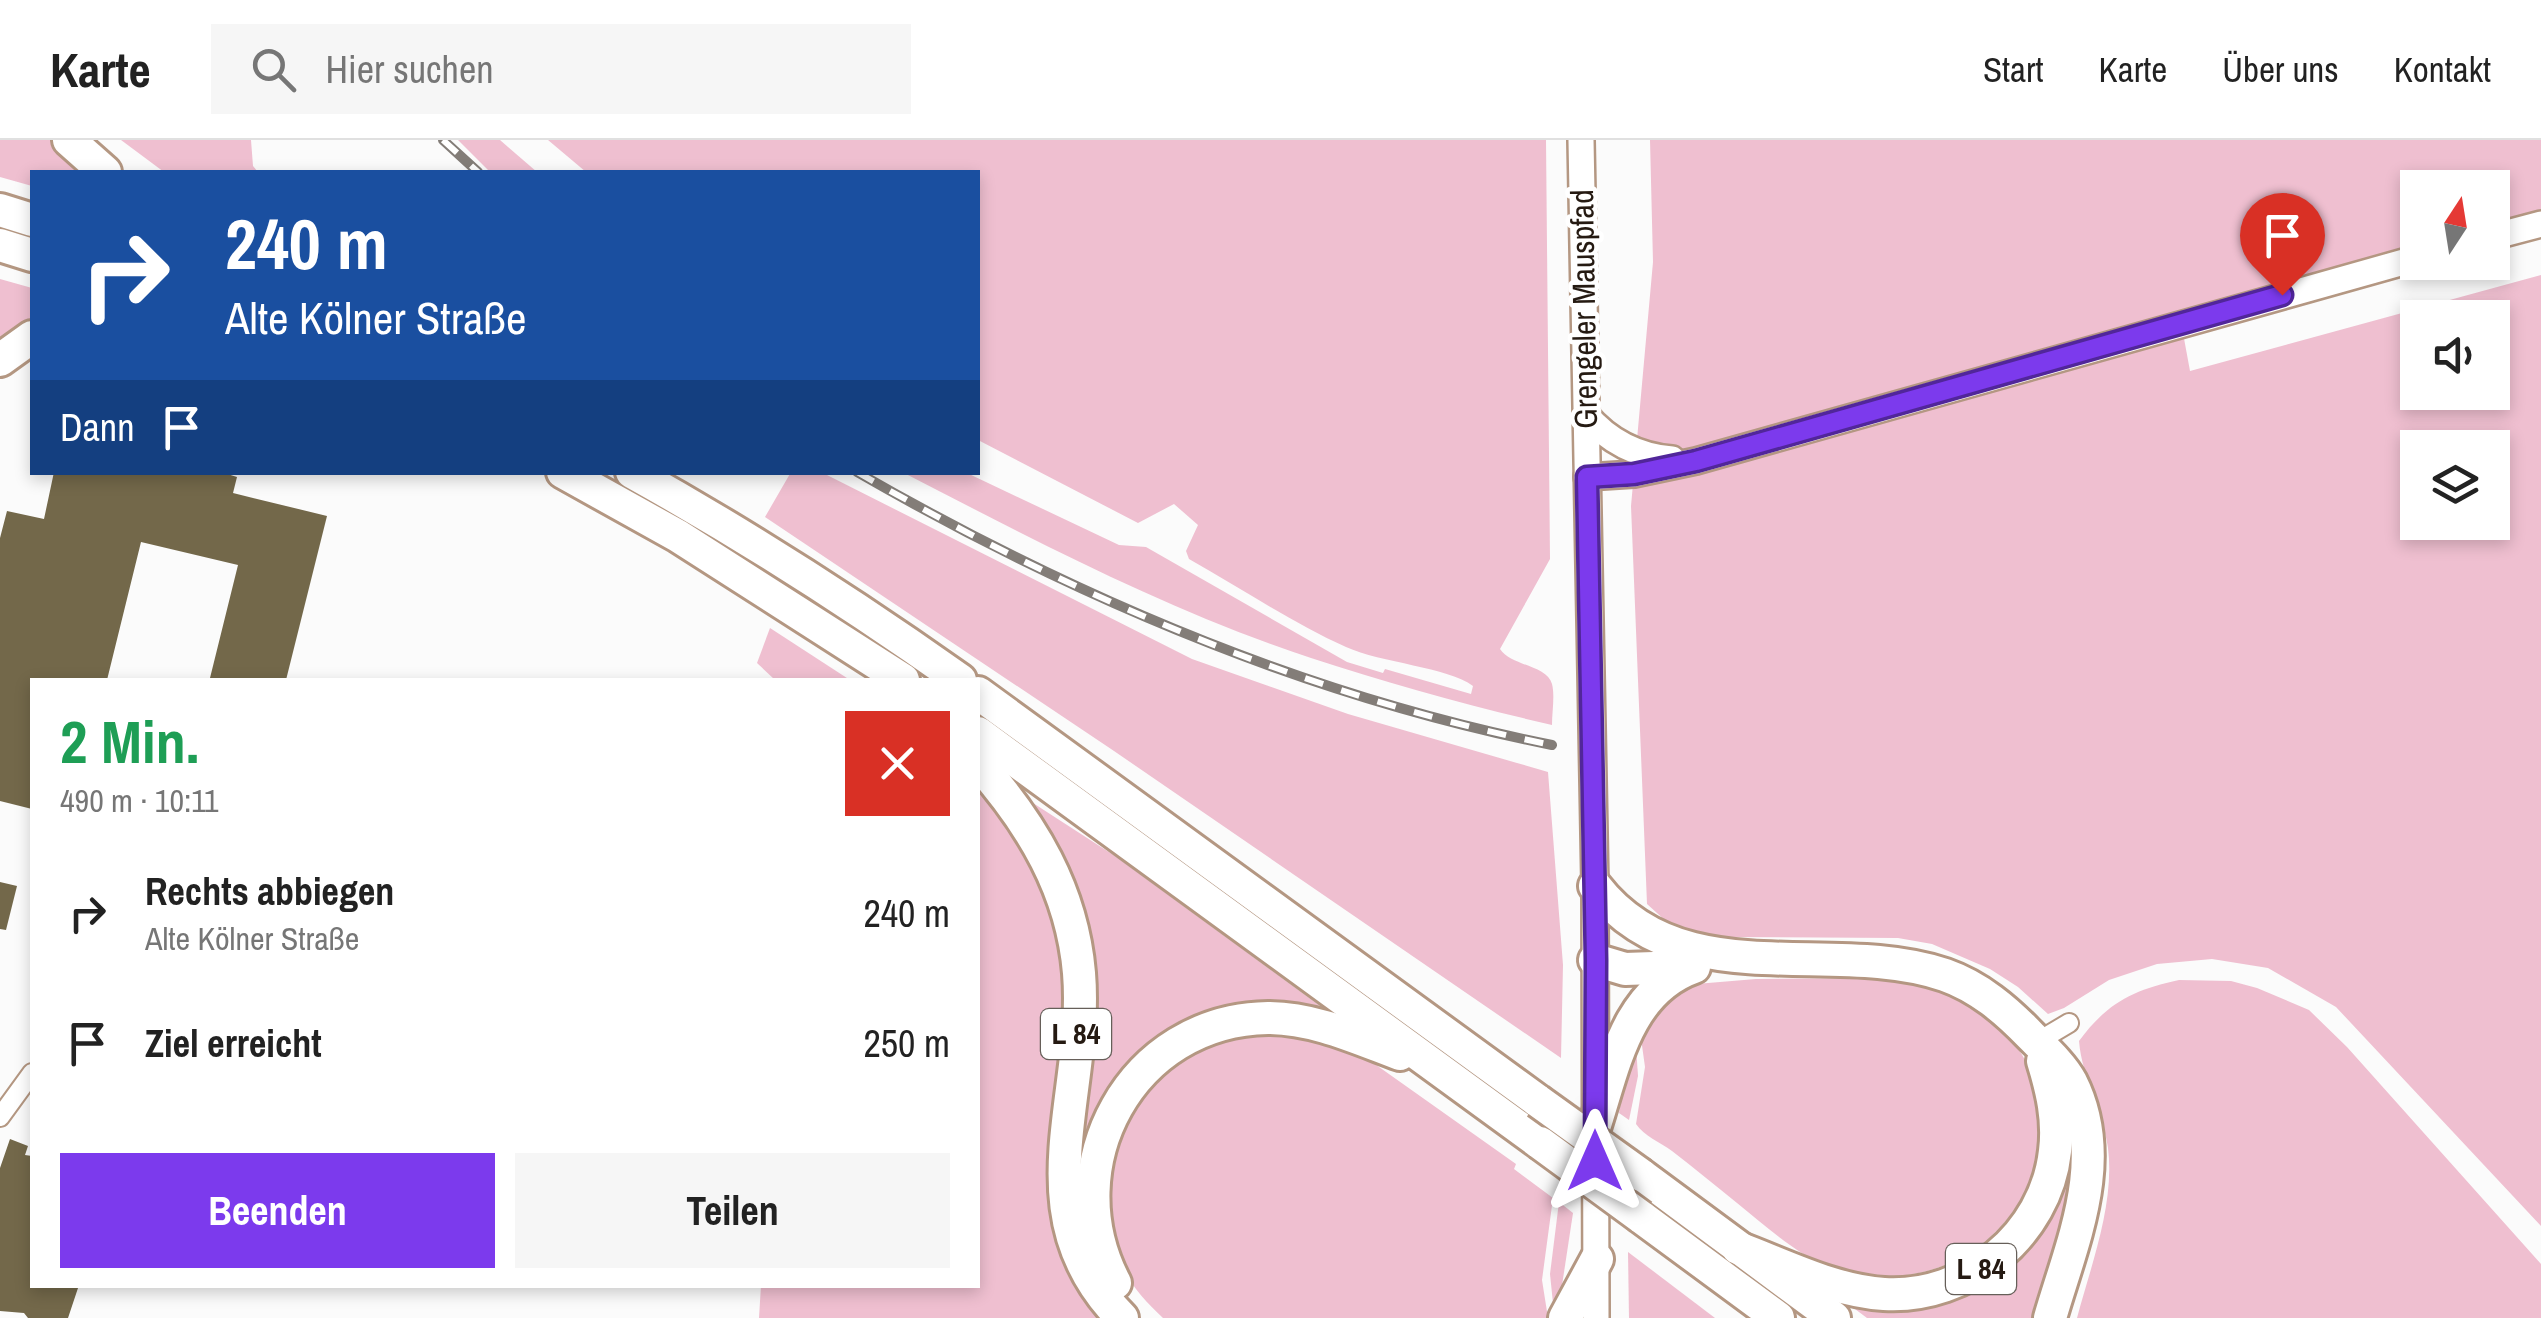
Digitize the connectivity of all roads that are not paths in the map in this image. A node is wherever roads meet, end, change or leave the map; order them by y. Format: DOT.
graph roads {
  1 [pos="68,140"];
  2 [pos="1582,140"];
  3 [pos="103,170"];
  4 [pos="0,210"];
  5 [pos="30,219"];
  6 [pos="2541,224"];
  7 [pos="2510,232"];
  8 [pos="0,245"];
  9 [pos="30,254"];
  10 [pos="2400,263"];
  11 [pos="30,338"];
  12 [pos="0,360"];
  13 [pos="1586,415"];
  14 [pos="1696,461"];
  15 [pos="569,475"];
  16 [pos="637,475"];
  17 [pos="1587,477"];
  18 [pos="897,677"];
  19 [pos="957,678"];
  20 [pos="980,694"];
  21 [pos="980,734"];
  22 [pos="980,765"];
  23 [pos="1594,886"];
  24 [pos="1692,958"];
  25 [pos="1596,960"];
  26 [pos="2069,1023"];
  27 [pos="2038,1042"];
  28 [pos="1438,1068"];
  29 [pos="30,1076"];
  30 [pos="0,1117"];
  31 [pos="1594,1128"];
  32 [pos="1738,1248"];
  33 [pos="1597,1259"];
  34 [pos="1122,1318"];
  35 [pos="1142,1318"];
  36 [pos="1565,1318"];
  37 [pos="1596,1318"];
  38 [pos="1778,1318"];
  39 [pos="1834,1318"];
  40 [pos="2050,1318"];
  1 -- 3 [label="highway"];
  2 -- 13 [label="main road, Grengeler Mauspfad"];
  4 -- 5 [label="highway"];
  6 -- 7 [label="main road"];
  8 -- 9 [label="highway"];
  10 -- 14 [label="main road"];
  11 -- 12 [label="highway"];
  13 -- 14 [label="main road"];
  13 -- 17 [label="main road, Grengeler Mauspfad"];
  14 -- 17 [label="main road"];
  15 -- 18 [label="highway"];
  16 -- 19 [label="highway"];
  17 -- 23 [label="main road, Grengeler Mauspfad"];
  20 -- 32 [label="highway, L 84, bridge"];
  21 -- 28 [label="highway, L 84"];
  22 -- 34 [label="highway, L 84"];
  23 -- 24 [label="highway, L 84"];
  23 -- 25 [label="main road, Grengeler Mauspfad"];
  24 -- 25 [label="highway, L 84"];
  24 -- 27 [label="highway, L 84"];
  24 -- 31 [label="highway"];
  25 -- 31 [label="main road, Grengeler Mauspfad"];
  26 -- 27 [label="street"];
  27 -- 32 [label="highway, L 84"];
  27 -- 40 [label="highway, L 84"];
  28 -- 35 [label="highway, L 84"];
  28 -- 38 [label="highway, L 84, bridge"];
  29 -- 30 [label="street"];
  31 -- 33 [label="main road, Grengeler Mauspfad"];
  32 -- 39 [label="highway, L 84"];
  33 -- 36 [label="highway"];
  33 -- 37 [label="main road, Grengeler Mauspfad"];
}
